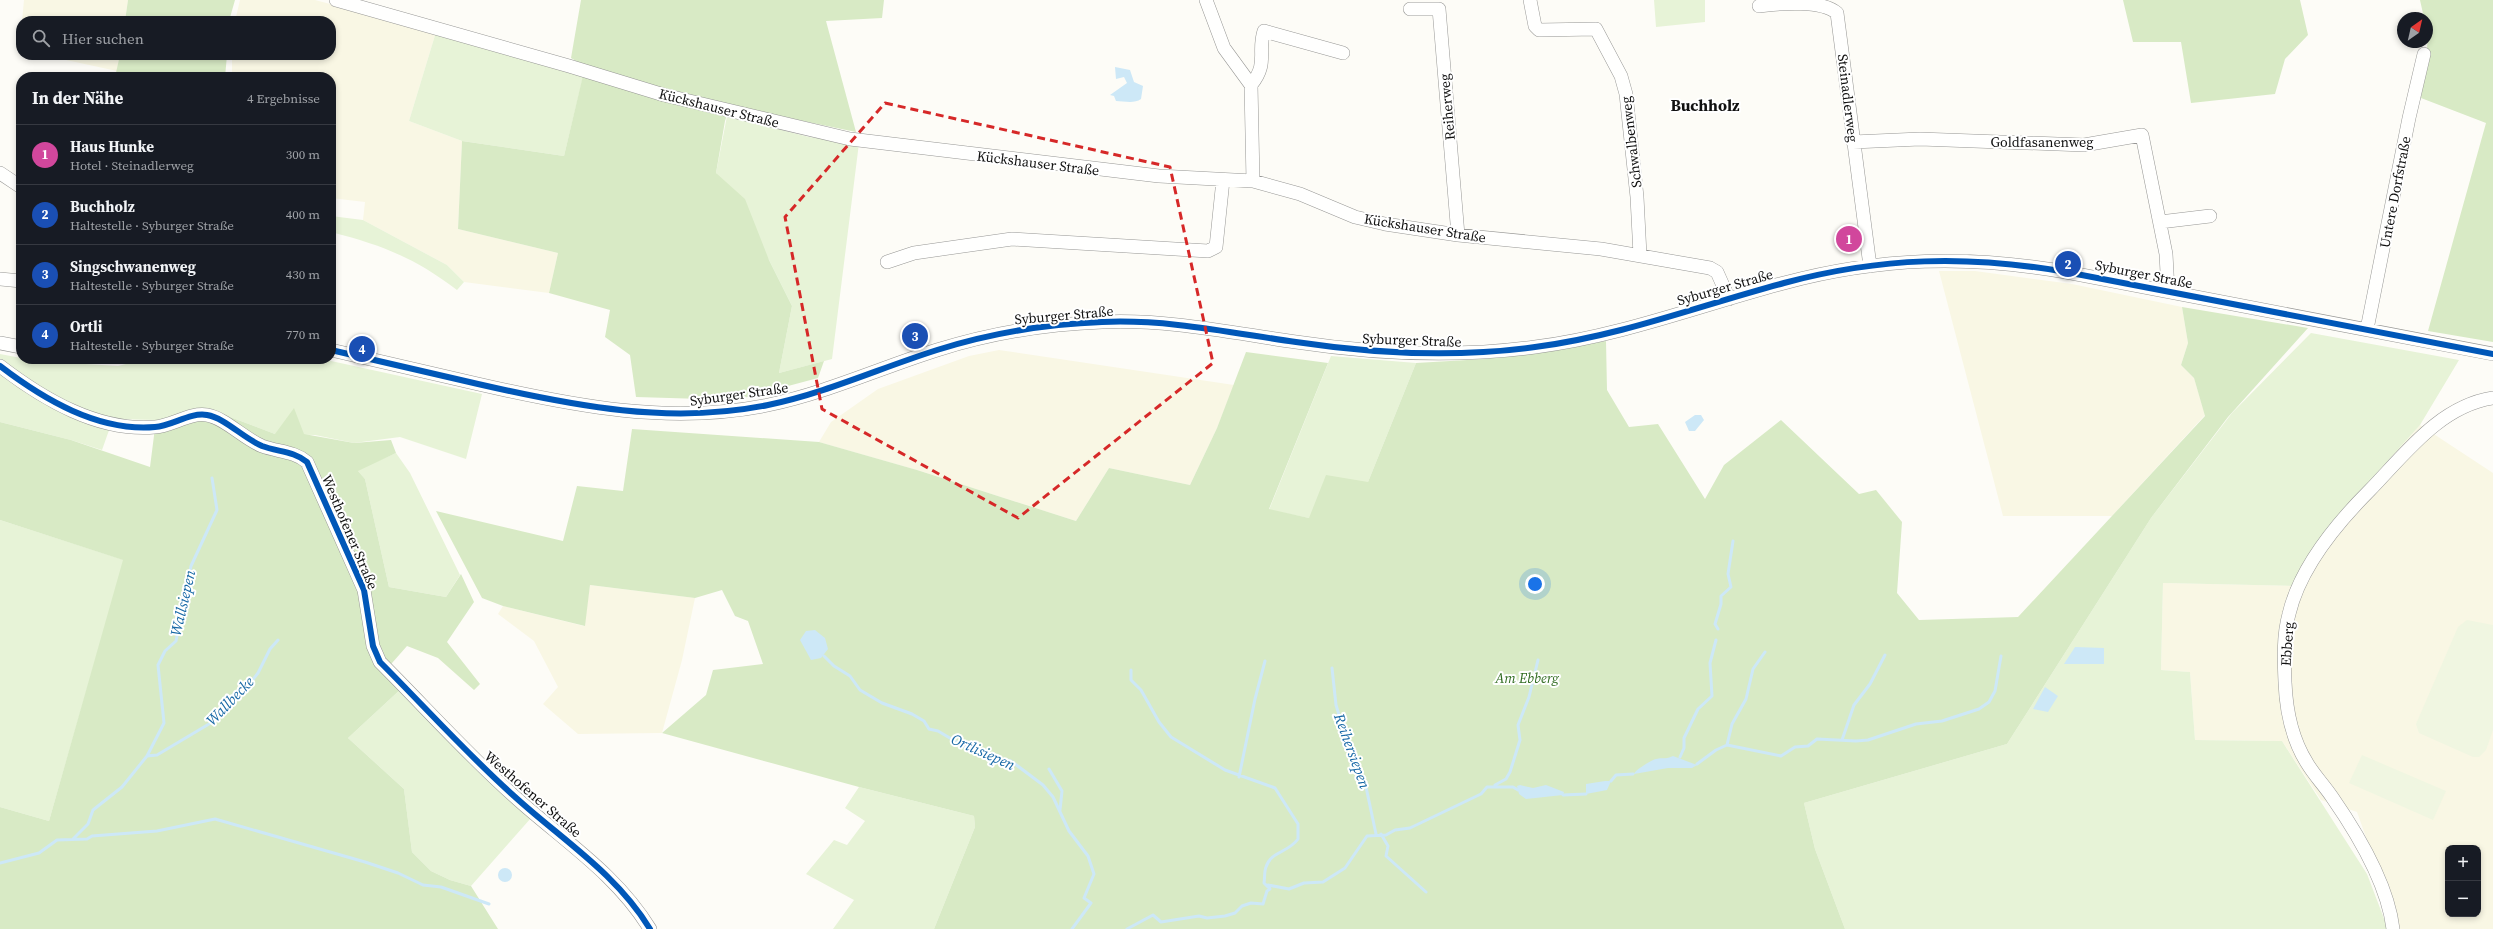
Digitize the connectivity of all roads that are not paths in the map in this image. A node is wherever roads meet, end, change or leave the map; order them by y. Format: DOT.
graph roads {
  1 [pos="336,0"];
  2 [pos="1206,0"];
  3 [pos="1530,0"];
  4 [pos="1759,6"];
  5 [pos="1410,10"];
  6 [pos="1343,53"];
  7 [pos="2424,54"];
  8 [pos="1251,85"];
  9 [pos="1853,142"];
  10 [pos="0,173"];
  11 [pos="1223,180"];
  12 [pos="1253,180"];
  13 [pos="16,184"];
  14 [pos="2210,216"];
  15 [pos="2160,222"];
  16 [pos="1458,235"];
  17 [pos="1640,255"];
  18 [pos="886,262"];
  19 [pos="1870,266"];
  20 [pos="0,280"];
  21 [pos="16,281"];
  22 [pos="2168,290"];
  23 [pos="1729,299"];
  24 [pos="2367,330"];
  25 [pos="0,343"];
  26 [pos="16,346"];
  27 [pos="336,351"];
  28 [pos="2493,354"];
  29 [pos="0,366"];
  30 [pos="2493,398"];
  31 [pos="650,929"];
  32 [pos="2393,929"];
  1 -- 11 [label="street, Kückshauser Straße"];
  2 -- 8 [label="street"];
  3 -- 17 [label="street, Schwalbenweg"];
  4 -- 9 [label="street, Steinadlerweg"];
  5 -- 16 [label="street, Reiherweg"];
  6 -- 8 [label="street"];
  7 -- 24 [label="street, Untere Dorfstraße"];
  8 -- 12 [label="street"];
  9 -- 15 [label="street, Goldfasanenweg"];
  9 -- 19 [label="street, Steinadlerweg"];
  10 -- 13 [label="street"];
  11 -- 12 [label="street, Kückshauser Straße"];
  11 -- 18 [label="street"];
  12 -- 16 [label="street, Kückshauser Straße"];
  14 -- 15 [label="street"];
  15 -- 22 [label="street, Goldfasanenweg"];
  16 -- 17 [label="street, Kückshauser Straße"];
  17 -- 23 [label="street, Kückshauser Straße"];
  19 -- 22 [label="street, Syburger Straße"];
  19 -- 23 [label="street, Syburger Straße"];
  20 -- 21 [label="street"];
  22 -- 24 [label="street, Syburger Straße"];
  23 -- 27 [label="street, Syburger Straße"];
  24 -- 28 [label="street, Syburger Straße"];
  25 -- 26 [label="street"];
  29 -- 31 [label="street, Westhofener Straße"];
  30 -- 32 [label="street, Ebberg"];
}
